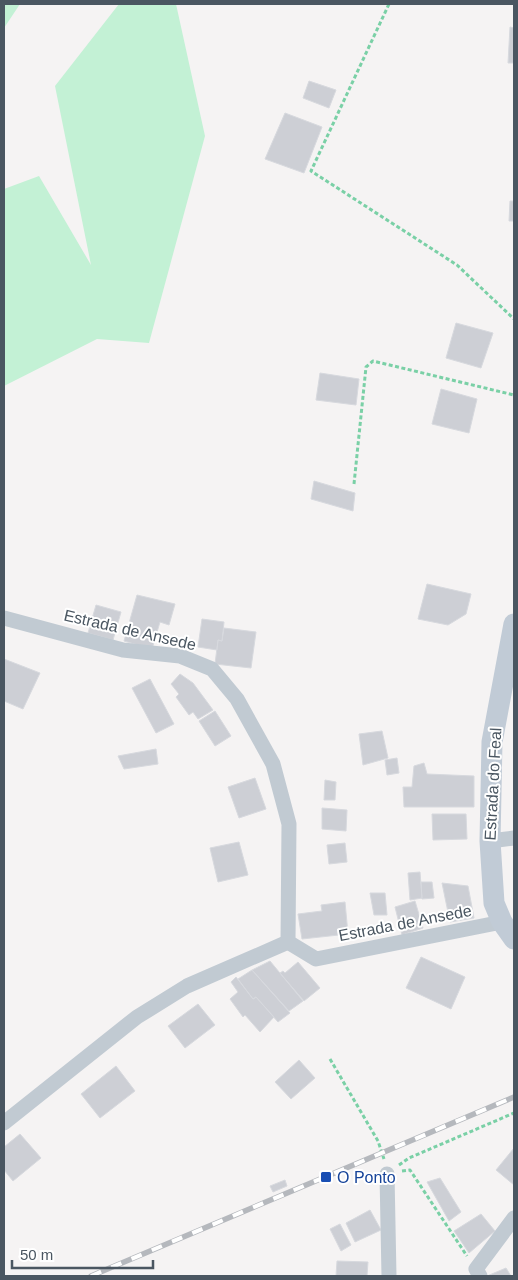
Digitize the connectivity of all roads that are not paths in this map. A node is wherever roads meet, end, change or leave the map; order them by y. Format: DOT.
graph roads {
  1 [pos="4,618"];
  2 [pos="514,624"];
  3 [pos="514,838"];
  4 [pos="490,841"];
  5 [pos="502,922"];
  6 [pos="514,939"];
  7 [pos="288,942"];
  8 [pos="4,1123"];
  9 [pos="387,1174"];
  10 [pos="514,1218"];
  11 [pos="478,1273"];
  12 [pos="389,1276"];
  1 -- 7 [label="street, Estrada de Ansede"];
  2 -- 4 [label="main road, Estrada do Feal"];
  3 -- 4 [label="street"];
  4 -- 5 [label="main road, Estrada do Feal"];
  5 -- 6 [label="main road, Estrada do Feal"];
  5 -- 7 [label="street, Estrada de Ansede"];
  7 -- 8 [label="street"];
  9 -- 12 [label="street"];
  10 -- 11 [label="street"];
}
